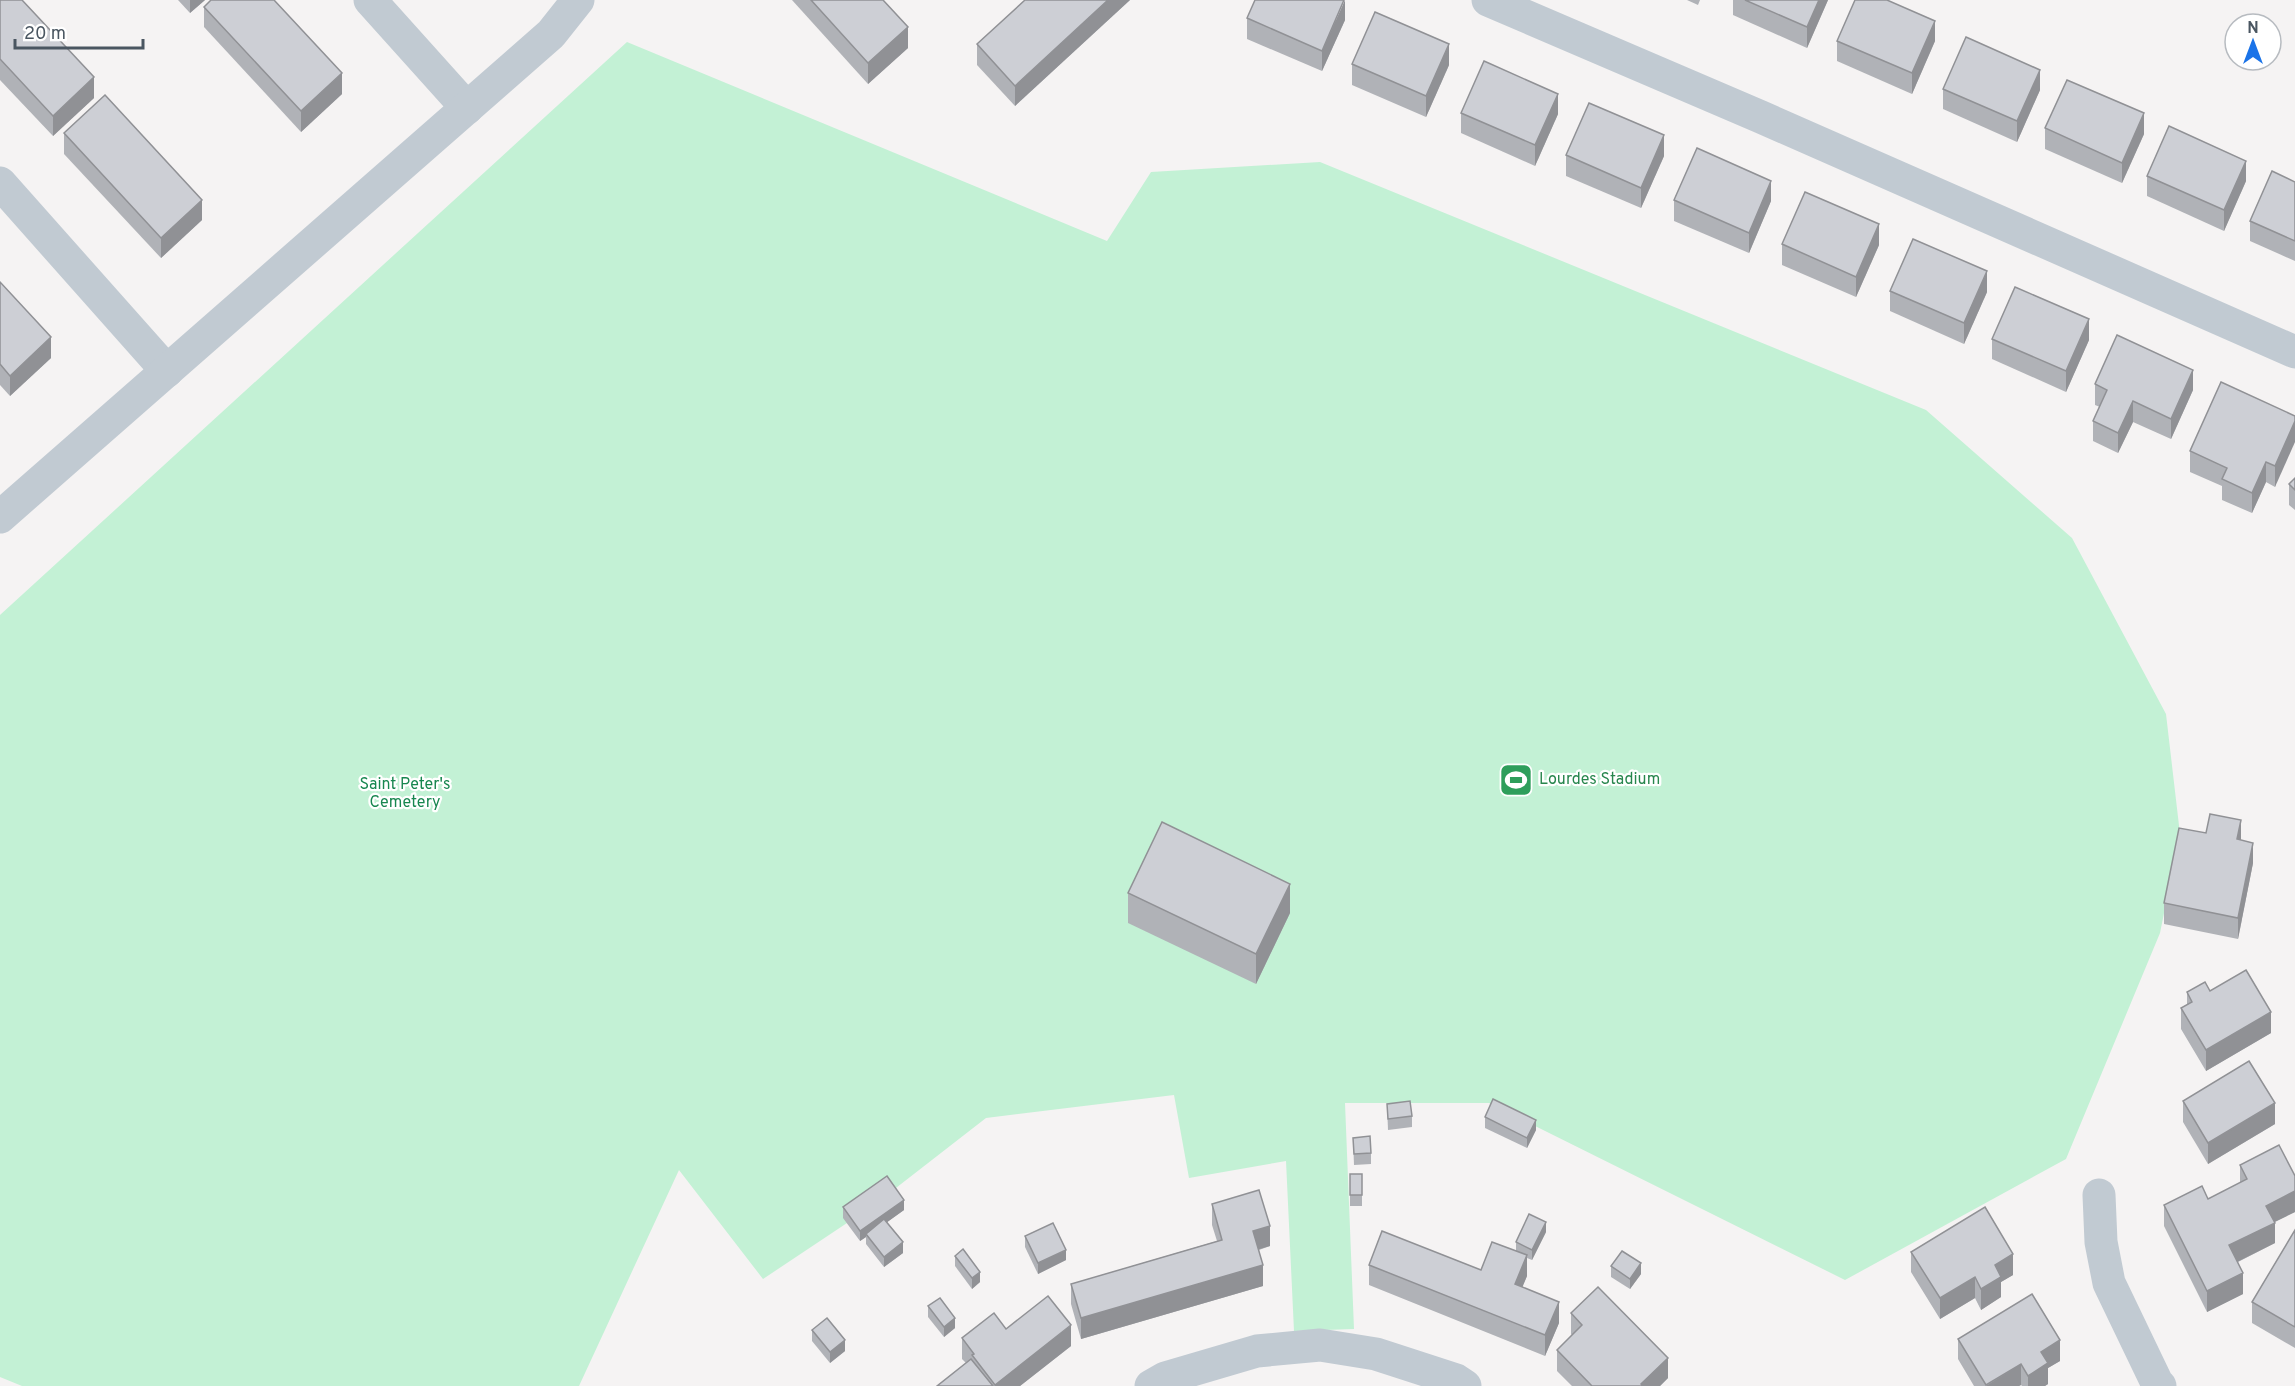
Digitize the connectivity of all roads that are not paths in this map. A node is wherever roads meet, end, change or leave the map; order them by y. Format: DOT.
graph roads {
  1 [pos="370,0"];
  2 [pos="578,0"];
  3 [pos="1497,2"];
  4 [pos="467,108"];
  5 [pos="0,183"];
  6 [pos="2295,352"];
  7 [pos="167,371"];
  8 [pos="0,517"];
  9 [pos="2099,1195"];
  10 [pos="1151,1386"];
  11 [pos="1466,1386"];
  12 [pos="2160,1386"];
  1 -- 4 [label="street"];
  2 -- 4 [label="street"];
  3 -- 6 [label="street"];
  4 -- 7 [label="street"];
  5 -- 7 [label="street"];
  7 -- 8 [label="street"];
  9 -- 12 [label="street"];
  10 -- 11 [label="street"];
}
